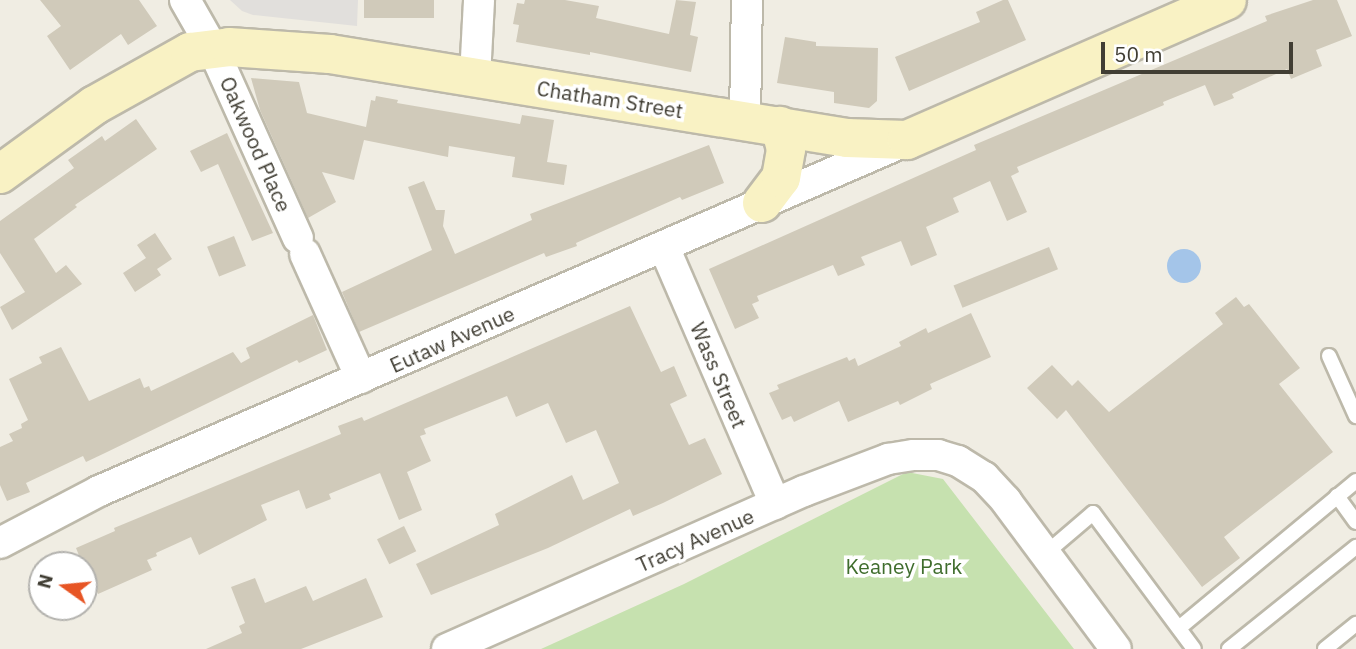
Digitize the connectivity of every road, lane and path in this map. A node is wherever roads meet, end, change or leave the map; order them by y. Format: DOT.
graph roads {
  1 [pos="185,0"];
  2 [pos="478,0"];
  3 [pos="747,0"];
  4 [pos="1226,0"];
  5 [pos="213,49"];
  6 [pos="475,77"];
  7 [pos="763,123"];
  8 [pos="907,140"];
  9 [pos="0,174"];
  10 [pos="762,204"];
  11 [pos="664,247"];
  12 [pos="1329,356"];
  13 [pos="361,378"];
  14 [pos="1356,416"];
  15 [pos="1356,481"];
  16 [pos="1337,496"];
  17 [pos="775,504"];
  18 [pos="1356,522"];
  19 [pos="1,538"];
  20 [pos="1356,547"];
  21 [pos="1045,554"];
  22 [pos="1356,624"];
  23 [pos="1178,628"];
  24 [pos="447,649"];
  25 [pos="1116,649"];
  26 [pos="1194,649"];
  27 [pos="1229,649"];
  28 [pos="1325,649"];
  1 -- 5 [label="street, Oakwood Place"];
  2 -- 6 [label="street"];
  3 -- 7 [label="street"];
  4 -- 8 [label="main road, Chatham Street"];
  5 -- 6 [label="main road, Chatham Street"];
  5 -- 9 [label="main road, Chatham Street"];
  5 -- 13 [label="street, Oakwood Place"];
  6 -- 7 [label="main road, Chatham Street"];
  7 -- 8 [label="main road, Chatham Street"];
  7 -- 10 [label="main road"];
  8 -- 10 [label="street, Eutaw Avenue"];
  10 -- 11 [label="street, Eutaw Avenue"];
  11 -- 13 [label="street, Eutaw Avenue"];
  11 -- 17 [label="street, Wass Street"];
  12 -- 14 [label="lane"];
  13 -- 19 [label="street, Eutaw Avenue"];
  15 -- 16 [label="lane"];
  16 -- 18 [label="lane"];
  16 -- 23 [label="lane"];
  17 -- 21 [label="street, Tracy Avenue"];
  17 -- 24 [label="street, Tracy Avenue"];
  20 -- 27 [label="lane"];
  21 -- 23 [label="lane"];
  21 -- 25 [label="street, Tracy Avenue"];
  22 -- 28 [label="lane"];
  23 -- 26 [label="lane"];
}
